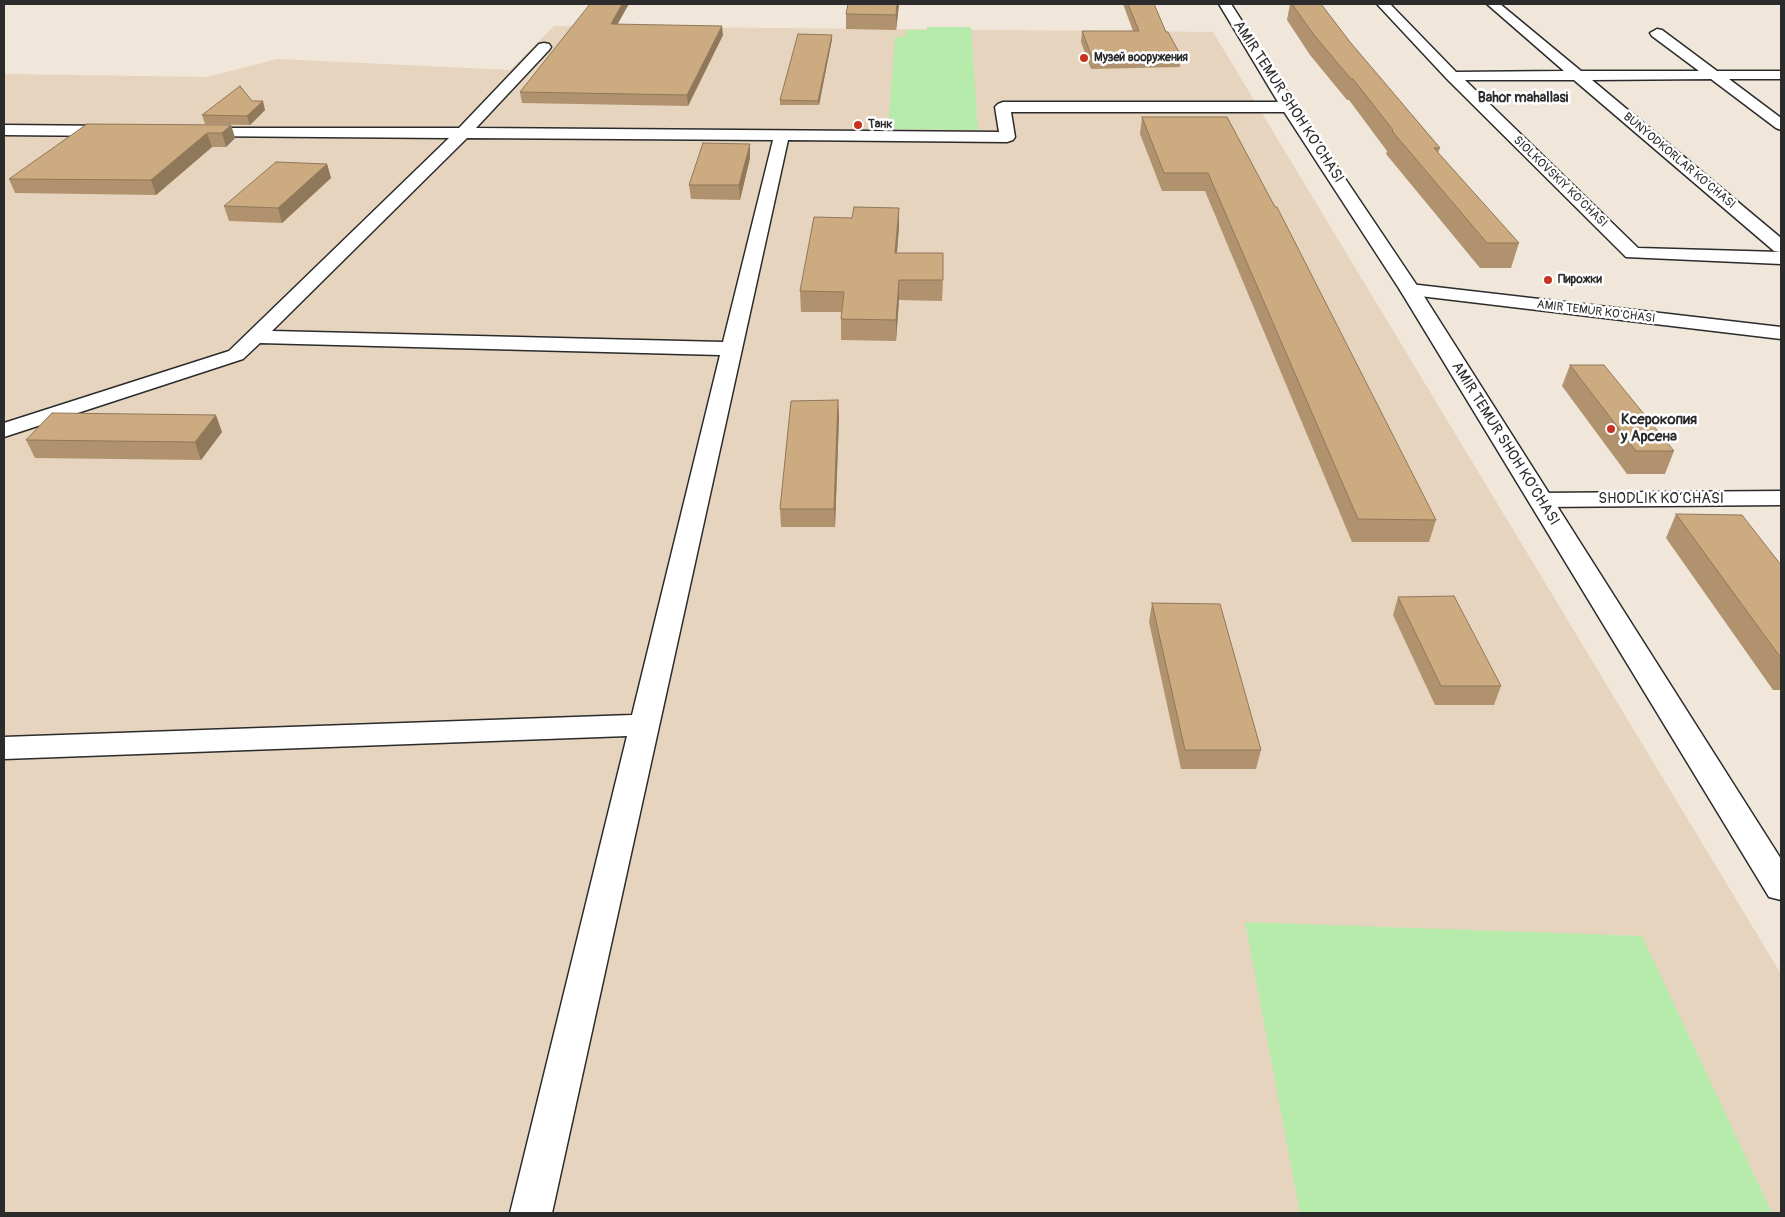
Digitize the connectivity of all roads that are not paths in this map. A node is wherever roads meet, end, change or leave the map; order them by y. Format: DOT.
graph roads {
  1 [pos="1225,4"];
  2 [pos="1383,4"];
  3 [pos="1493,4"];
  4 [pos="1657,33"];
  5 [pos="544,47"];
  6 [pos="1577,75"];
  7 [pos="1714,75"];
  8 [pos="1781,75"];
  9 [pos="1452,76"];
  10 [pos="1288,107"];
  11 [pos="1781,125"];
  12 [pos="4,130"];
  13 [pos="134,131"];
  14 [pos="183,131"];
  15 [pos="463,133"];
  16 [pos="782,134"];
  17 [pos="1781,247"];
  18 [pos="1781,258"];
  19 [pos="1410,290"];
  20 [pos="1781,333"];
  21 [pos="254,337"];
  22 [pos="732,348"];
  23 [pos="4,430"];
  24 [pos="1781,498"];
  25 [pos="1540,500"];
  26 [pos="643,725"];
  27 [pos="4,748"];
  28 [pos="1781,887"];
  29 [pos="531,1213"];
  1 -- 10 [label="street, AMIR TEMUR SHOH KO‘CHASI"];
  2 -- 9 [label="street, SIOLKOVSKIY KO‘CHASI"];
  3 -- 6 [label="street, BUNYODKORLAR KO‘CHASI"];
  4 -- 7 [label="street"];
  5 -- 15 [label="street"];
  6 -- 7 [label="street"];
  6 -- 9 [label="street"];
  6 -- 17 [label="street, BUNYODKORLAR KO‘CHASI"];
  7 -- 8 [label="street"];
  7 -- 11 [label="street"];
  9 -- 18 [label="street, SIOLKOVSKIY KO‘CHASI"];
  10 -- 16 [label="street"];
  10 -- 19 [label="street, AMIR TEMUR SHOH KO‘CHASI"];
  12 -- 13 [label="street"];
  14 -- 15 [label="street"];
  15 -- 16 [label="street"];
  15 -- 21 [label="street"];
  16 -- 22 [label="street"];
  19 -- 20 [label="street, AMIR TEMUR KO‘CHASI"];
  19 -- 25 [label="street, AMIR TEMUR SHOH KO‘CHASI"];
  21 -- 22 [label="street"];
  21 -- 23 [label="street"];
  22 -- 26 [label="street"];
  24 -- 25 [label="street, SHODLIK KO‘CHASI"];
  25 -- 28 [label="street, AMIR TEMUR SHOH KO‘CHASI"];
  26 -- 27 [label="street"];
  26 -- 29 [label="street"];
}
